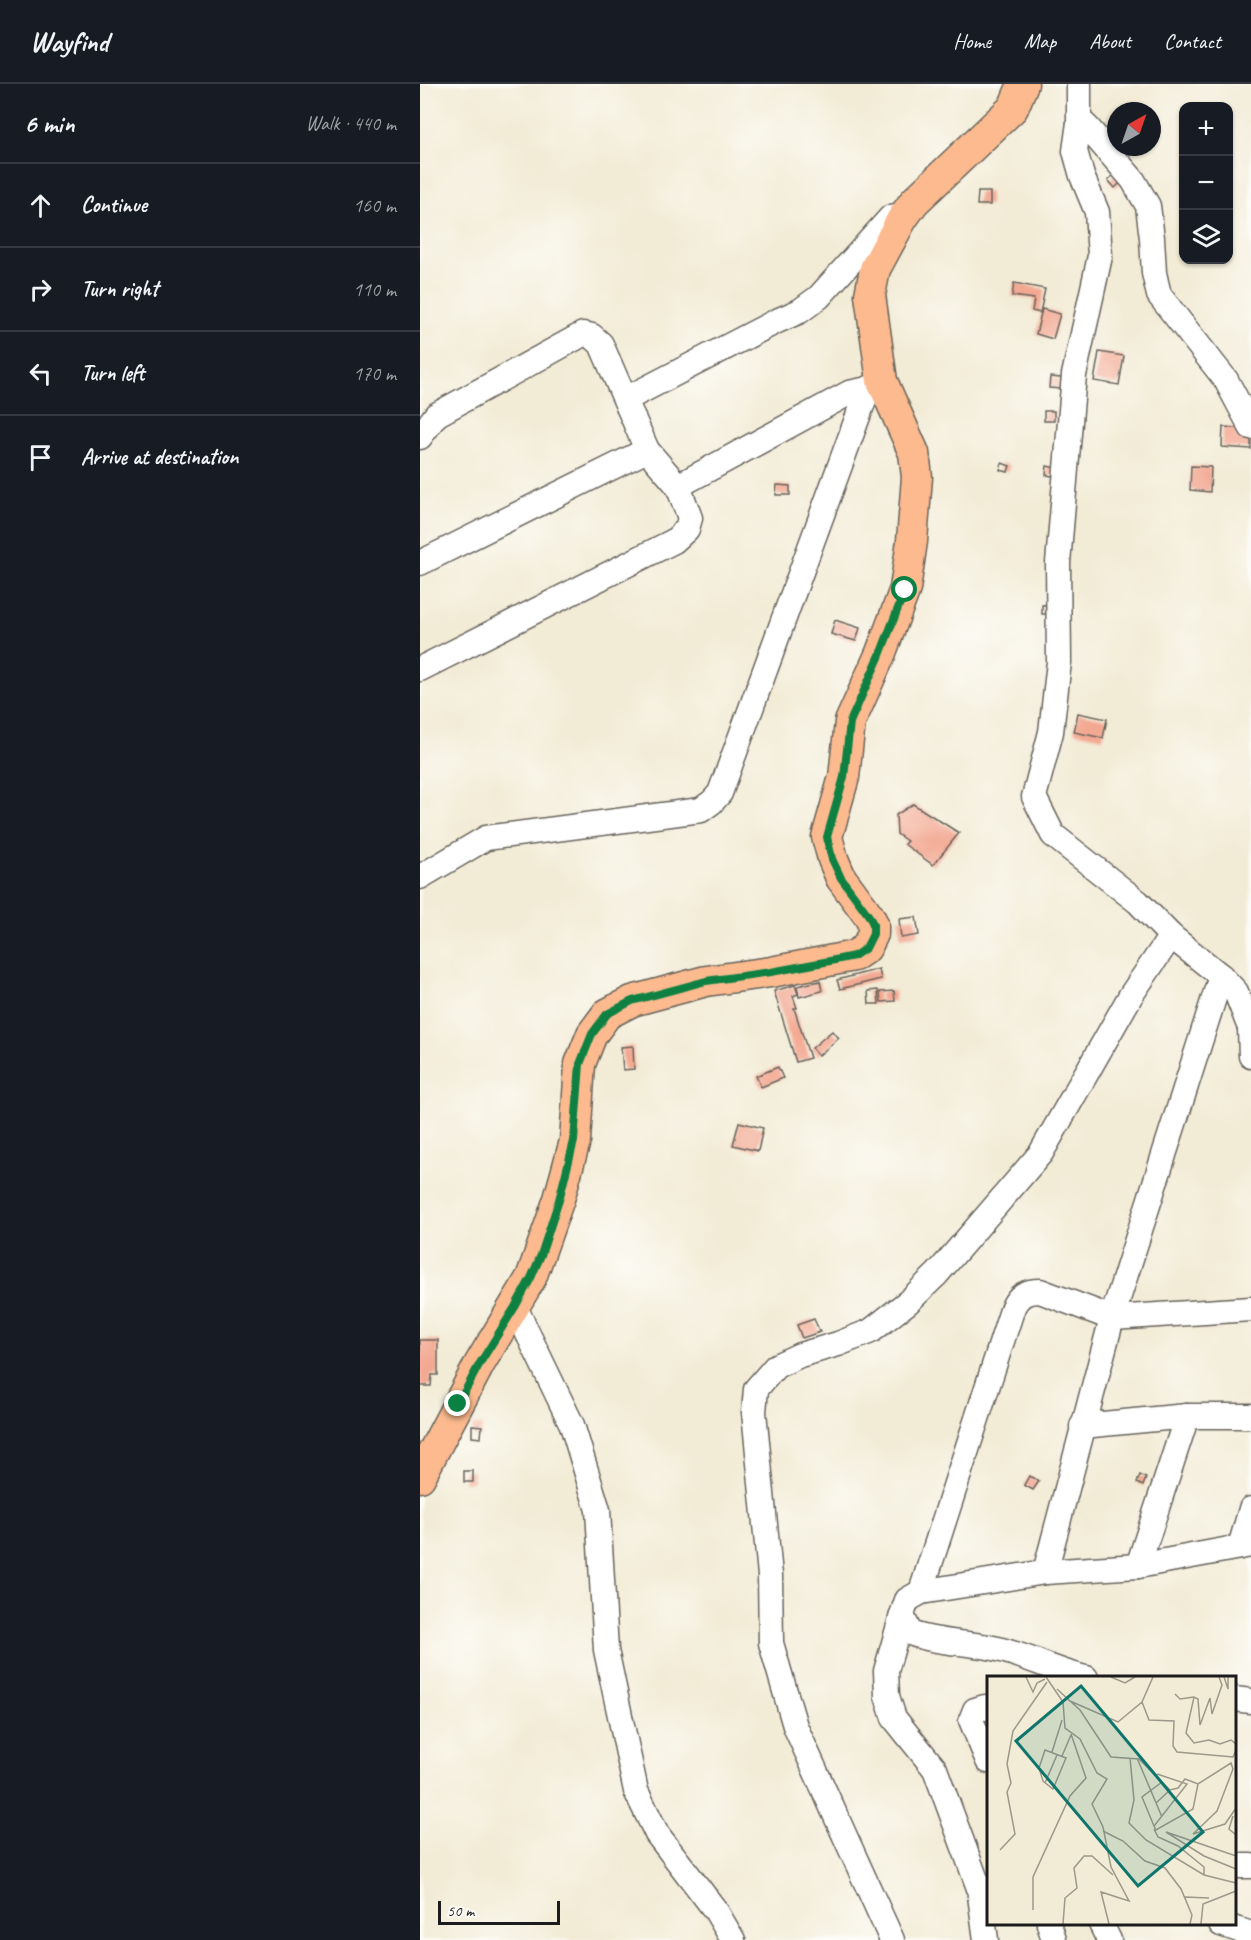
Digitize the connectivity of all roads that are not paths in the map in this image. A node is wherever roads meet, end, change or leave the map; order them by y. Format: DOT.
graph roads {
  1 [pos="1023,84"];
  2 [pos="1079,84"];
  3 [pos="1079,123"];
  4 [pos="902,219"];
  5 [pos="875,385"];
  6 [pos="626,399"];
  7 [pos="1251,427"];
  8 [pos="420,437"];
  9 [pos="647,450"];
  10 [pos="678,486"];
  11 [pos="420,563"];
  12 [pos="420,669"];
  13 [pos="420,877"];
  14 [pos="1171,936"];
  15 [pos="1221,976"];
  16 [pos="1251,1056"];
  17 [pos="515,1307"];
  18 [pos="1251,1309"];
  19 [pos="1112,1318"];
  20 [pos="1187,1416"];
  21 [pos="1251,1416"];
  22 [pos="1082,1426"];
  23 [pos="420,1477"];
  24 [pos="1251,1509"];
  25 [pos="1246,1546"];
  26 [pos="1138,1566"];
  27 [pos="1045,1572"];
  28 [pos="921,1592"];
  29 [pos="902,1615"];
  30 [pos="1080,1676"];
  31 [pos="1236,1699"];
  32 [pos="1251,1701"];
  33 [pos="987,1708"];
  34 [pos="987,1759"];
  35 [pos="1050,1925"];
  36 [pos="1102,1925"];
  37 [pos="1226,1925"];
  38 [pos="1251,1934"];
  39 [pos="733,1940"];
  40 [pos="892,1940"];
  41 [pos="986,1940"];
  42 [pos="1054,1940"];
  43 [pos="1108,1940"];
  1 -- 4 [label="main road"];
  2 -- 3 [label="street"];
  3 -- 7 [label="street"];
  3 -- 14 [label="street"];
  4 -- 5 [label="main road"];
  4 -- 6 [label="street"];
  5 -- 10 [label="street"];
  5 -- 13 [label="street"];
  5 -- 17 [label="main road"];
  6 -- 8 [label="street"];
  6 -- 9 [label="street"];
  9 -- 10 [label="street"];
  9 -- 11 [label="street"];
  10 -- 12 [label="street"];
  14 -- 15 [label="street"];
  14 -- 40 [label="street"];
  15 -- 16 [label="street"];
  15 -- 19 [label="street"];
  17 -- 23 [label="main road"];
  17 -- 39 [label="street"];
  18 -- 19 [label="street"];
  19 -- 22 [label="street"];
  19 -- 28 [label="street"];
  20 -- 21 [label="street"];
  20 -- 22 [label="street"];
  20 -- 26 [label="street"];
  22 -- 27 [label="street"];
  24 -- 25 [label="street"];
  25 -- 26 [label="street"];
  26 -- 27 [label="street"];
  27 -- 28 [label="street"];
  28 -- 29 [label="street"];
  29 -- 30 [label="street"];
  29 -- 41 [label="street"];
  31 -- 32 [label="street"];
  33 -- 34 [label="street"];
  35 -- 42 [label="street"];
  36 -- 43 [label="street"];
  37 -- 38 [label="street"];
}
